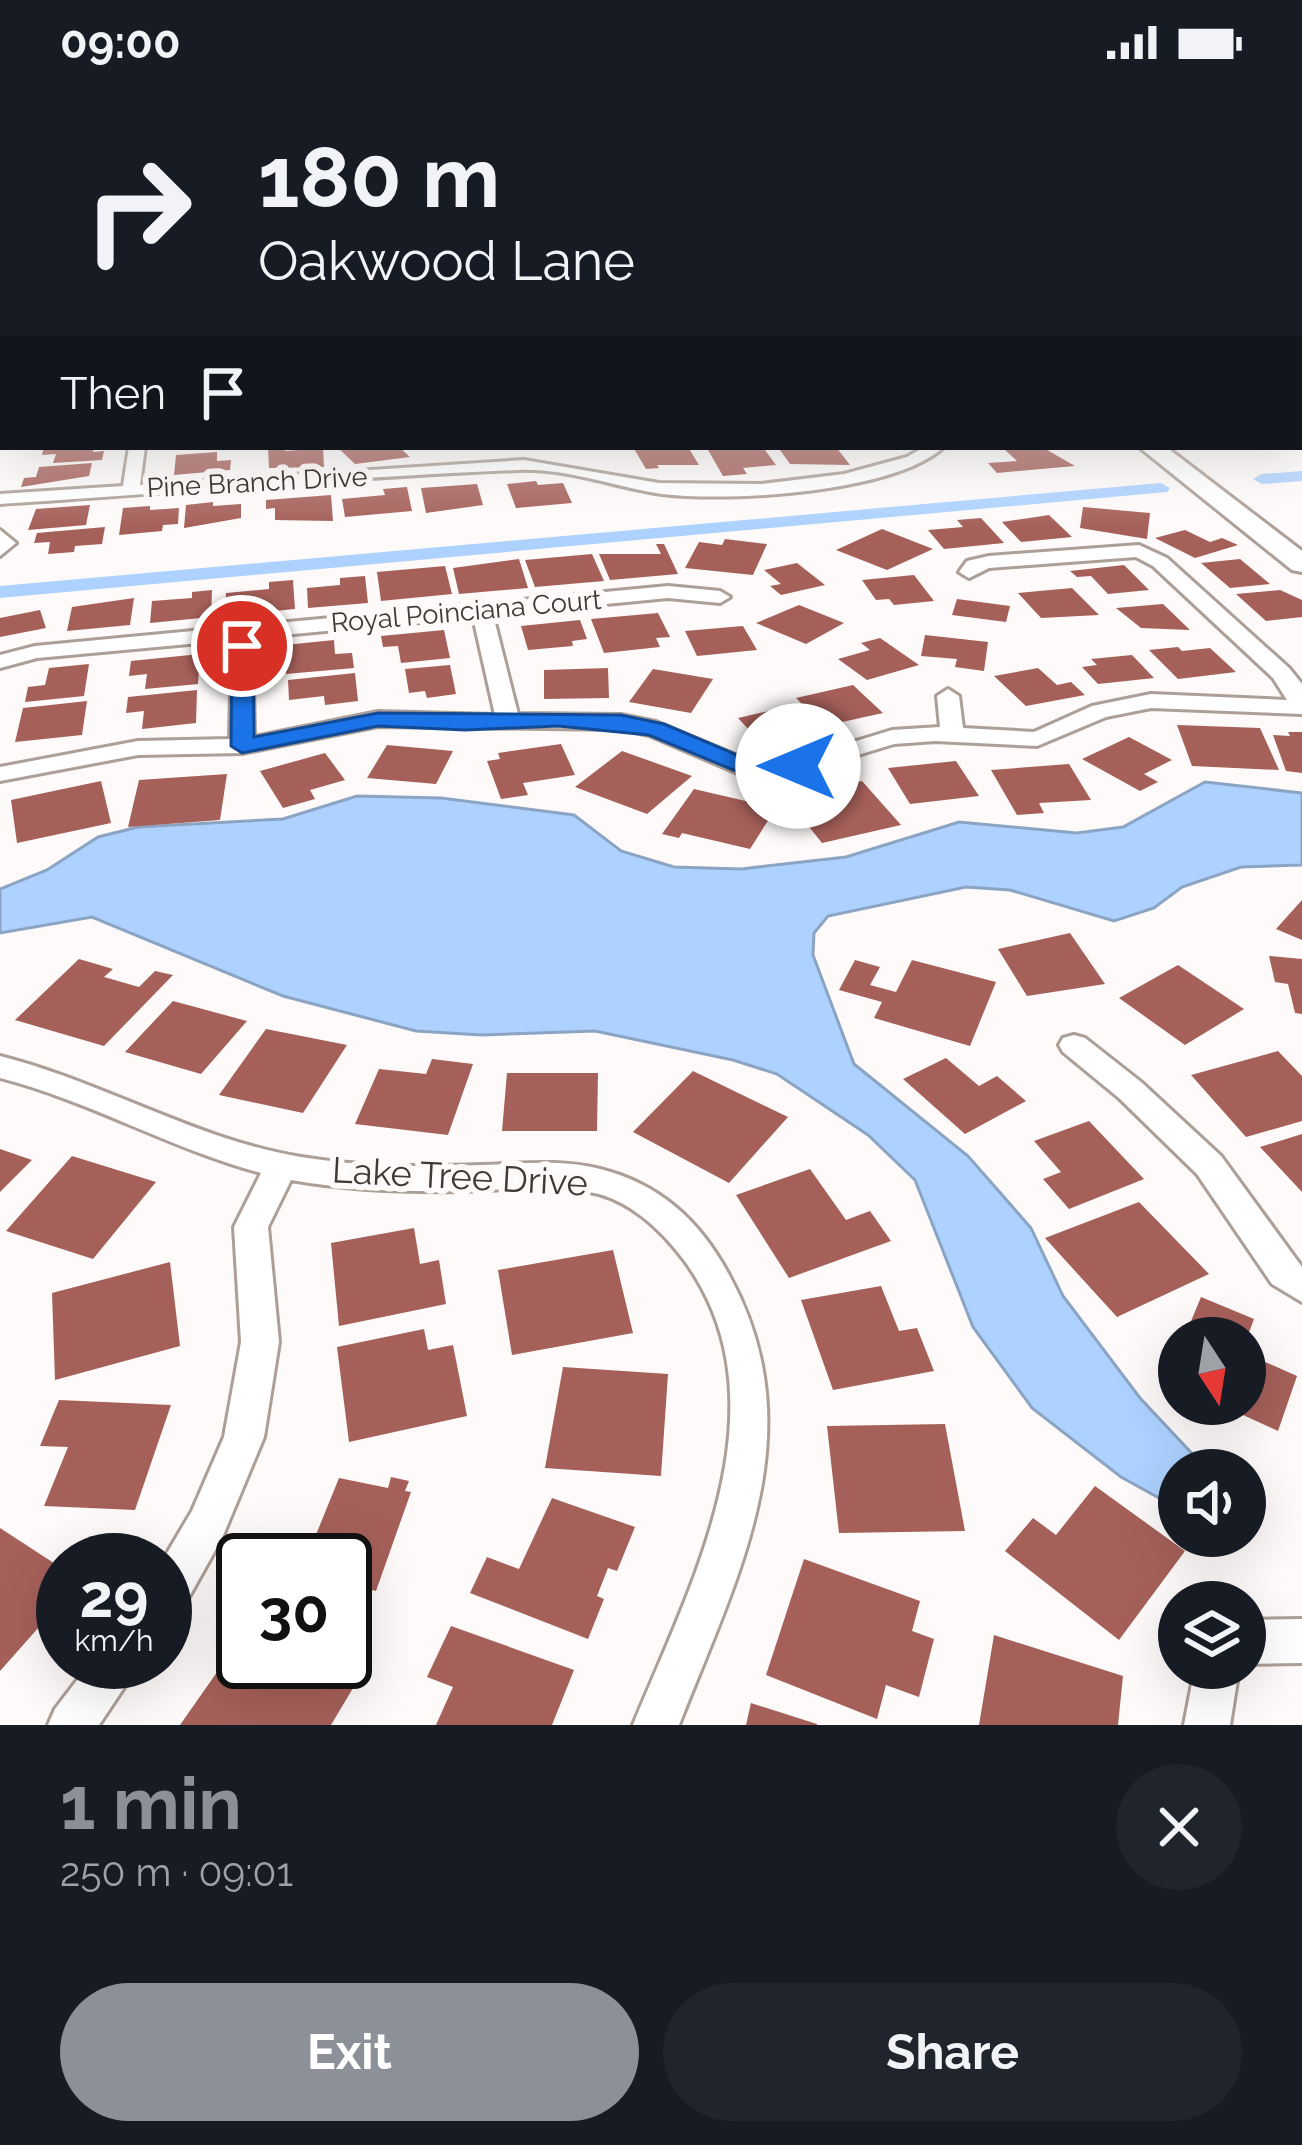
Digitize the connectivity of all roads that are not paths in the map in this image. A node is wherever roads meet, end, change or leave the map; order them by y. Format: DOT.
graph roads {
  1 [pos="136,450"];
  2 [pos="460,450"];
  3 [pos="932,450"];
  4 [pos="1155,450"];
  5 [pos="1189,450"];
  6 [pos="464,468"];
  7 [pos="130,489"];
  8 [pos="0,499"];
  9 [pos="0,536"];
  10 [pos="1302,538"];
  11 [pos="0,550"];
  12 [pos="1302,564"];
  13 [pos="969,572"];
  14 [pos="719,597"];
  15 [pos="482,609"];
  16 [pos="242,632"];
  17 [pos="0,662"];
  18 [pos="948,696"];
  19 [pos="1301,707"];
  20 [pos="508,720"];
  21 [pos="952,735"];
  22 [pos="242,746"];
  23 [pos="0,774"];
  24 [pos="1074,1046"];
  25 [pos="0,1066"];
  26 [pos="281,1166"];
  27 [pos="1302,1287"];
  28 [pos="192,1550"];
  29 [pos="1302,1641"];
  30 [pos="1266,1642"];
  31 [pos="98,1689"];
  32 [pos="1213,1689"];
  33 [pos="71,1725"];
  34 [pos="656,1725"];
  35 [pos="1207,1725"];
  1 -- 7 [label="street"];
  2 -- 6 [label="street"];
  3 -- 6 [label="street, Pine Branch Drive"];
  4 -- 12 [label="main road"];
  5 -- 10 [label="main road"];
  6 -- 7 [label="street, Pine Branch Drive"];
  7 -- 8 [label="street, Pine Branch Drive"];
  9 -- 11 [label="street"];
  13 -- 19 [label="street"];
  14 -- 15 [label="street, Royal Poinciana Court"];
  15 -- 16 [label="street, Royal Poinciana Court"];
  15 -- 20 [label="street"];
  16 -- 17 [label="street, Royal Poinciana Court"];
  16 -- 22 [label="street"];
  18 -- 21 [label="street"];
  19 -- 21 [label="street"];
  20 -- 21 [label="street"];
  20 -- 22 [label="street"];
  22 -- 23 [label="street"];
  24 -- 27 [label="street"];
  25 -- 26 [label="street, Lake Tree Drive"];
  26 -- 28 [label="street"];
  26 -- 34 [label="street, Lake Tree Drive"];
  29 -- 30 [label="street"];
  31 -- 33 [label="street"];
  32 -- 35 [label="street"];
}
